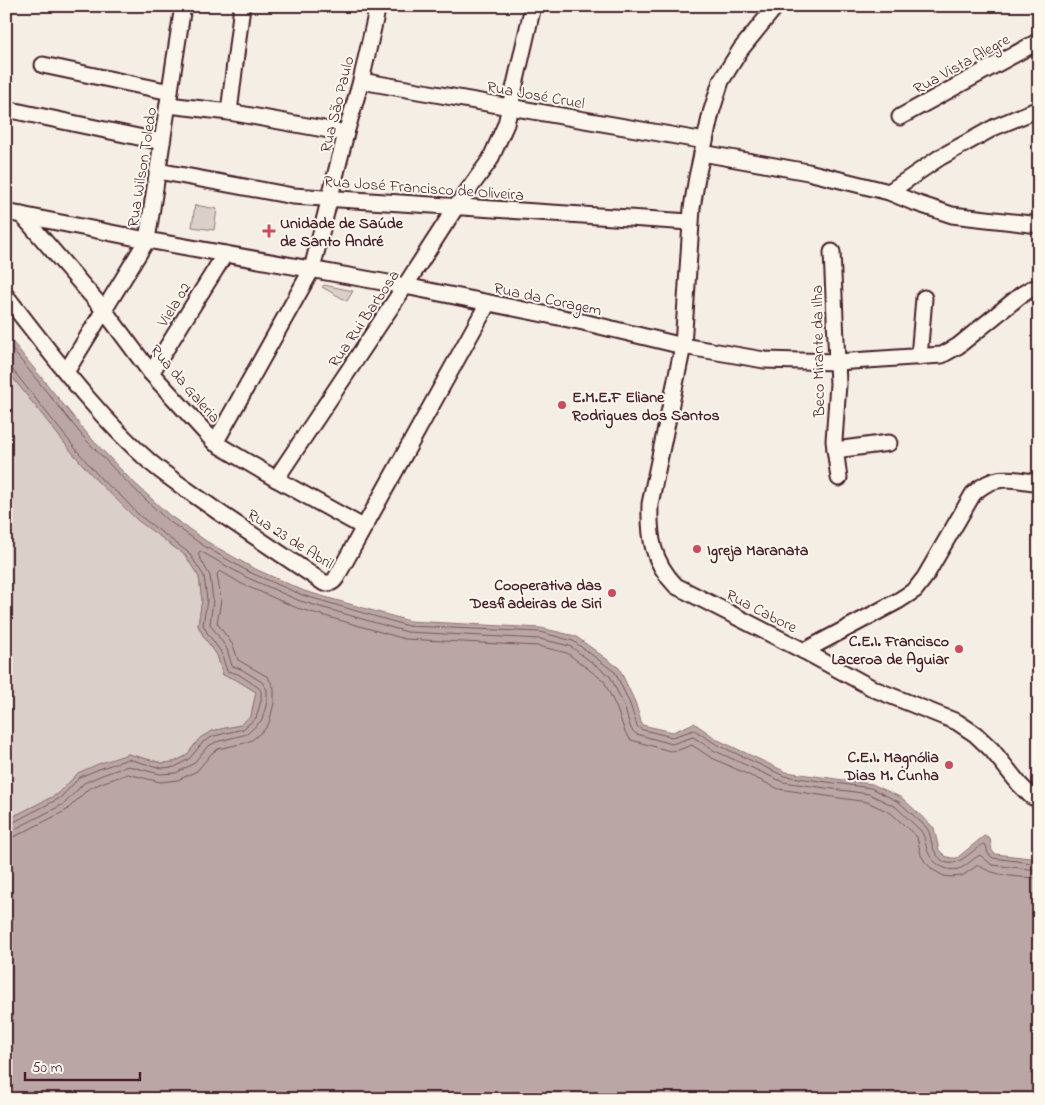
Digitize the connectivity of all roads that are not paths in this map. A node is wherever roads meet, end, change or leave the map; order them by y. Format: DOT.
graph roads {
  1 [pos="184,6"];
  2 [pos="242,6"];
  3 [pos="378,6"];
  4 [pos="533,6"];
  5 [pos="776,6"];
  6 [pos="1039,41"];
  7 [pos="43,65"];
  8 [pos="361,81"];
  9 [pos="169,99"];
  10 [pos="510,107"];
  11 [pos="6,109"];
  12 [pos="1039,109"];
  13 [pos="229,112"];
  14 [pos="900,116"];
  15 [pos="346,133"];
  16 [pos="162,142"];
  17 [pos="703,147"];
  18 [pos="158,171"];
  19 [pos="889,192"];
  20 [pos="330,199"];
  21 [pos="456,207"];
  22 [pos="6,212"];
  23 [pos="22,215"];
  24 [pos="690,222"];
  25 [pos="1039,226"];
  26 [pos="147,240"];
  27 [pos="832,252"];
  28 [pos="225,254"];
  29 [pos="312,269"];
  30 [pos="405,286"];
  31 [pos="1039,288"];
  32 [pos="6,296"];
  33 [pos="924,298"];
  34 [pos="488,303"];
  35 [pos="104,310"];
  36 [pos="683,346"];
  37 [pos="919,357"];
  38 [pos="837,362"];
  39 [pos="66,372"];
  40 [pos="151,373"];
  41 [pos="890,442"];
  42 [pos="215,443"];
  43 [pos="835,450"];
  44 [pos="839,478"];
  45 [pos="276,479"];
  46 [pos="1039,483"];
  47 [pos="363,527"];
  48 [pos="804,651"];
  49 [pos="1039,800"];
  1 -- 9 [label="street, Rua Wilson Toledo"];
  2 -- 13 [label="street"];
  3 -- 8 [label="street, Rua São Paulo"];
  4 -- 10 [label="street, Rua Rui Barbosa"];
  5 -- 17 [label="street, Rua Cabore"];
  6 -- 14 [label="street, Rua Vista Alegre"];
  7 -- 9 [label="street"];
  8 -- 10 [label="street, Rua José Cruel"];
  8 -- 15 [label="street, Rua São Paulo"];
  9 -- 13 [label="street"];
  9 -- 16 [label="street, Rua Wilson Toledo"];
  10 -- 17 [label="street, Rua José Cruel"];
  10 -- 21 [label="street, Rua Rui Barbosa"];
  11 -- 16 [label="street"];
  12 -- 19 [label="street"];
  13 -- 15 [label="street"];
  15 -- 20 [label="street, Rua São Paulo"];
  16 -- 18 [label="street, Rua Wilson Toledo"];
  17 -- 19 [label="street, Rua José Cruel"];
  17 -- 24 [label="street, Rua Cabore"];
  18 -- 20 [label="street, Rua José Francisco de Oliveira"];
  18 -- 26 [label="street, Rua Wilson Toledo"];
  19 -- 25 [label="street, Rua José Cruel"];
  20 -- 21 [label="street, Rua José Francisco de Oliveira"];
  20 -- 29 [label="street, Rua São Paulo"];
  21 -- 24 [label="street, Rua José Francisco de Oliveira"];
  21 -- 30 [label="street, Rua Rui Barbosa"];
  22 -- 23 [label="street"];
  23 -- 26 [label="street"];
  23 -- 35 [label="street, Rua da Galeria"];
  24 -- 36 [label="street, Rua Cabore"];
  26 -- 28 [label="street"];
  26 -- 35 [label="street, Rua Wilson Toledo"];
  27 -- 38 [label="street, Beco Mirante da Ilha"];
  28 -- 29 [label="street"];
  28 -- 40 [label="street, Viela 02"];
  29 -- 30 [label="street"];
  29 -- 42 [label="street, Rua São Paulo"];
  30 -- 34 [label="street, Rua da Coragem"];
  30 -- 45 [label="street, Rua Rui Barbosa"];
  31 -- 37 [label="street, Rua da Coragem"];
  32 -- 39 [label="street, Rua 23 de Abril"];
  33 -- 37 [label="street"];
  34 -- 36 [label="street, Rua da Coragem"];
  34 -- 47 [label="street, Rua 23 de Abril"];
  35 -- 39 [label="street, Rua Wilson Toledo"];
  35 -- 40 [label="street, Rua da Galeria"];
  36 -- 38 [label="street, Rua da Coragem"];
  36 -- 48 [label="street, Rua Cabore"];
  37 -- 38 [label="street, Rua da Coragem"];
  38 -- 43 [label="street, Beco Mirante da Ilha"];
  39 -- 47 [label="street, Rua 23 de Abril"];
  40 -- 42 [label="street, Rua da Galeria"];
  41 -- 43 [label="street"];
  42 -- 45 [label="street, Rua da Galeria"];
  43 -- 44 [label="street, Beco Mirante da Ilha"];
  45 -- 47 [label="street, Rua da Galeria"];
  46 -- 48 [label="street"];
  48 -- 49 [label="street, Rua Cabore"];
}
